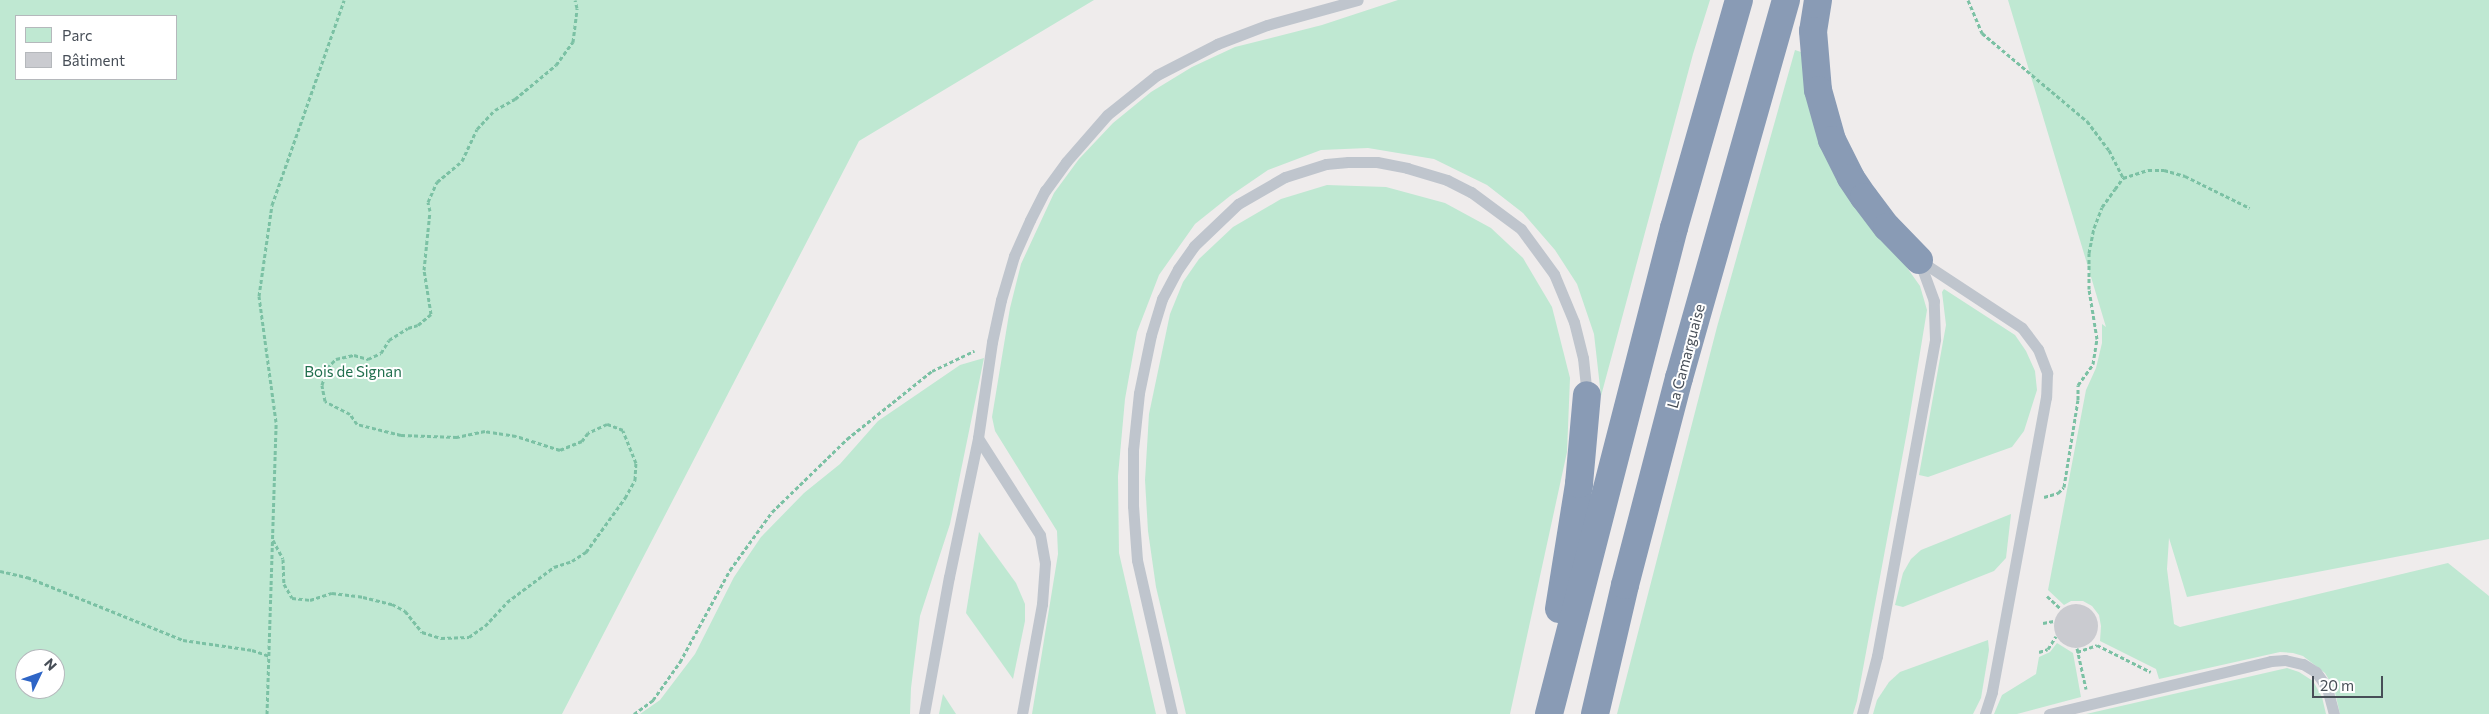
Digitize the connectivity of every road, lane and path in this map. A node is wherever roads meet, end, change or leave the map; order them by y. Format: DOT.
graph roads {
  1 [pos="344,0"];
  2 [pos="575,0"];
  3 [pos="1358,0"];
  4 [pos="1739,0"];
  5 [pos="1786,0"];
  6 [pos="1818,0"];
  7 [pos="1968,0"];
  8 [pos="2123,178"];
  9 [pos="2250,208"];
  10 [pos="1919,260"];
  11 [pos="992,342"];
  12 [pos="1586,394"];
  13 [pos="978,438"];
  14 [pos="2027,503"];
  15 [pos="273,540"];
  16 [pos="0,571"];
  17 [pos="2047,596"];
  18 [pos="2061,609"];
  19 [pos="2054,621"];
  20 [pos="2043,623"];
  21 [pos="2056,636"];
  22 [pos="2039,652"];
  23 [pos="269,656"];
  24 [pos="2157,688"];
  25 [pos="2090,705"];
  26 [pos="267,714"];
  27 [pos="634,714"];
  28 [pos="924,714"];
  29 [pos="1022,714"];
  30 [pos="1172,714"];
  31 [pos="1542,714"];
  32 [pos="1549,714"];
  33 [pos="1595,714"];
  34 [pos="1862,714"];
  35 [pos="1985,714"];
  36 [pos="2049,714"];
  37 [pos="2334,714"];
  1 -- 15 [label="path"];
  2 -- 15 [label="path"];
  3 -- 11 [label="lane"];
  4 -- 32 [label="highway"];
  5 -- 33 [label="highway, La Camarguaise"];
  6 -- 10 [label="highway"];
  7 -- 8 [label="path"];
  8 -- 9 [label="path"];
  8 -- 14 [label="path"];
  10 -- 14 [label="lane"];
  10 -- 34 [label="lane"];
  11 -- 13 [label="lane"];
  11 -- 27 [label="path"];
  12 -- 30 [label="lane"];
  12 -- 31 [label="highway"];
  13 -- 28 [label="lane"];
  13 -- 29 [label="lane"];
  14 -- 35 [label="lane"];
  15 -- 23 [label="path"];
  16 -- 23 [label="path"];
  17 -- 18 [label="path"];
  19 -- 20 [label="path"];
  21 -- 22 [label="path"];
  23 -- 26 [label="path"];
  24 -- 25 [label="lane"];
  24 -- 25 [label="path"];
  24 -- 37 [label="lane"];
  25 -- 36 [label="lane"];
}
